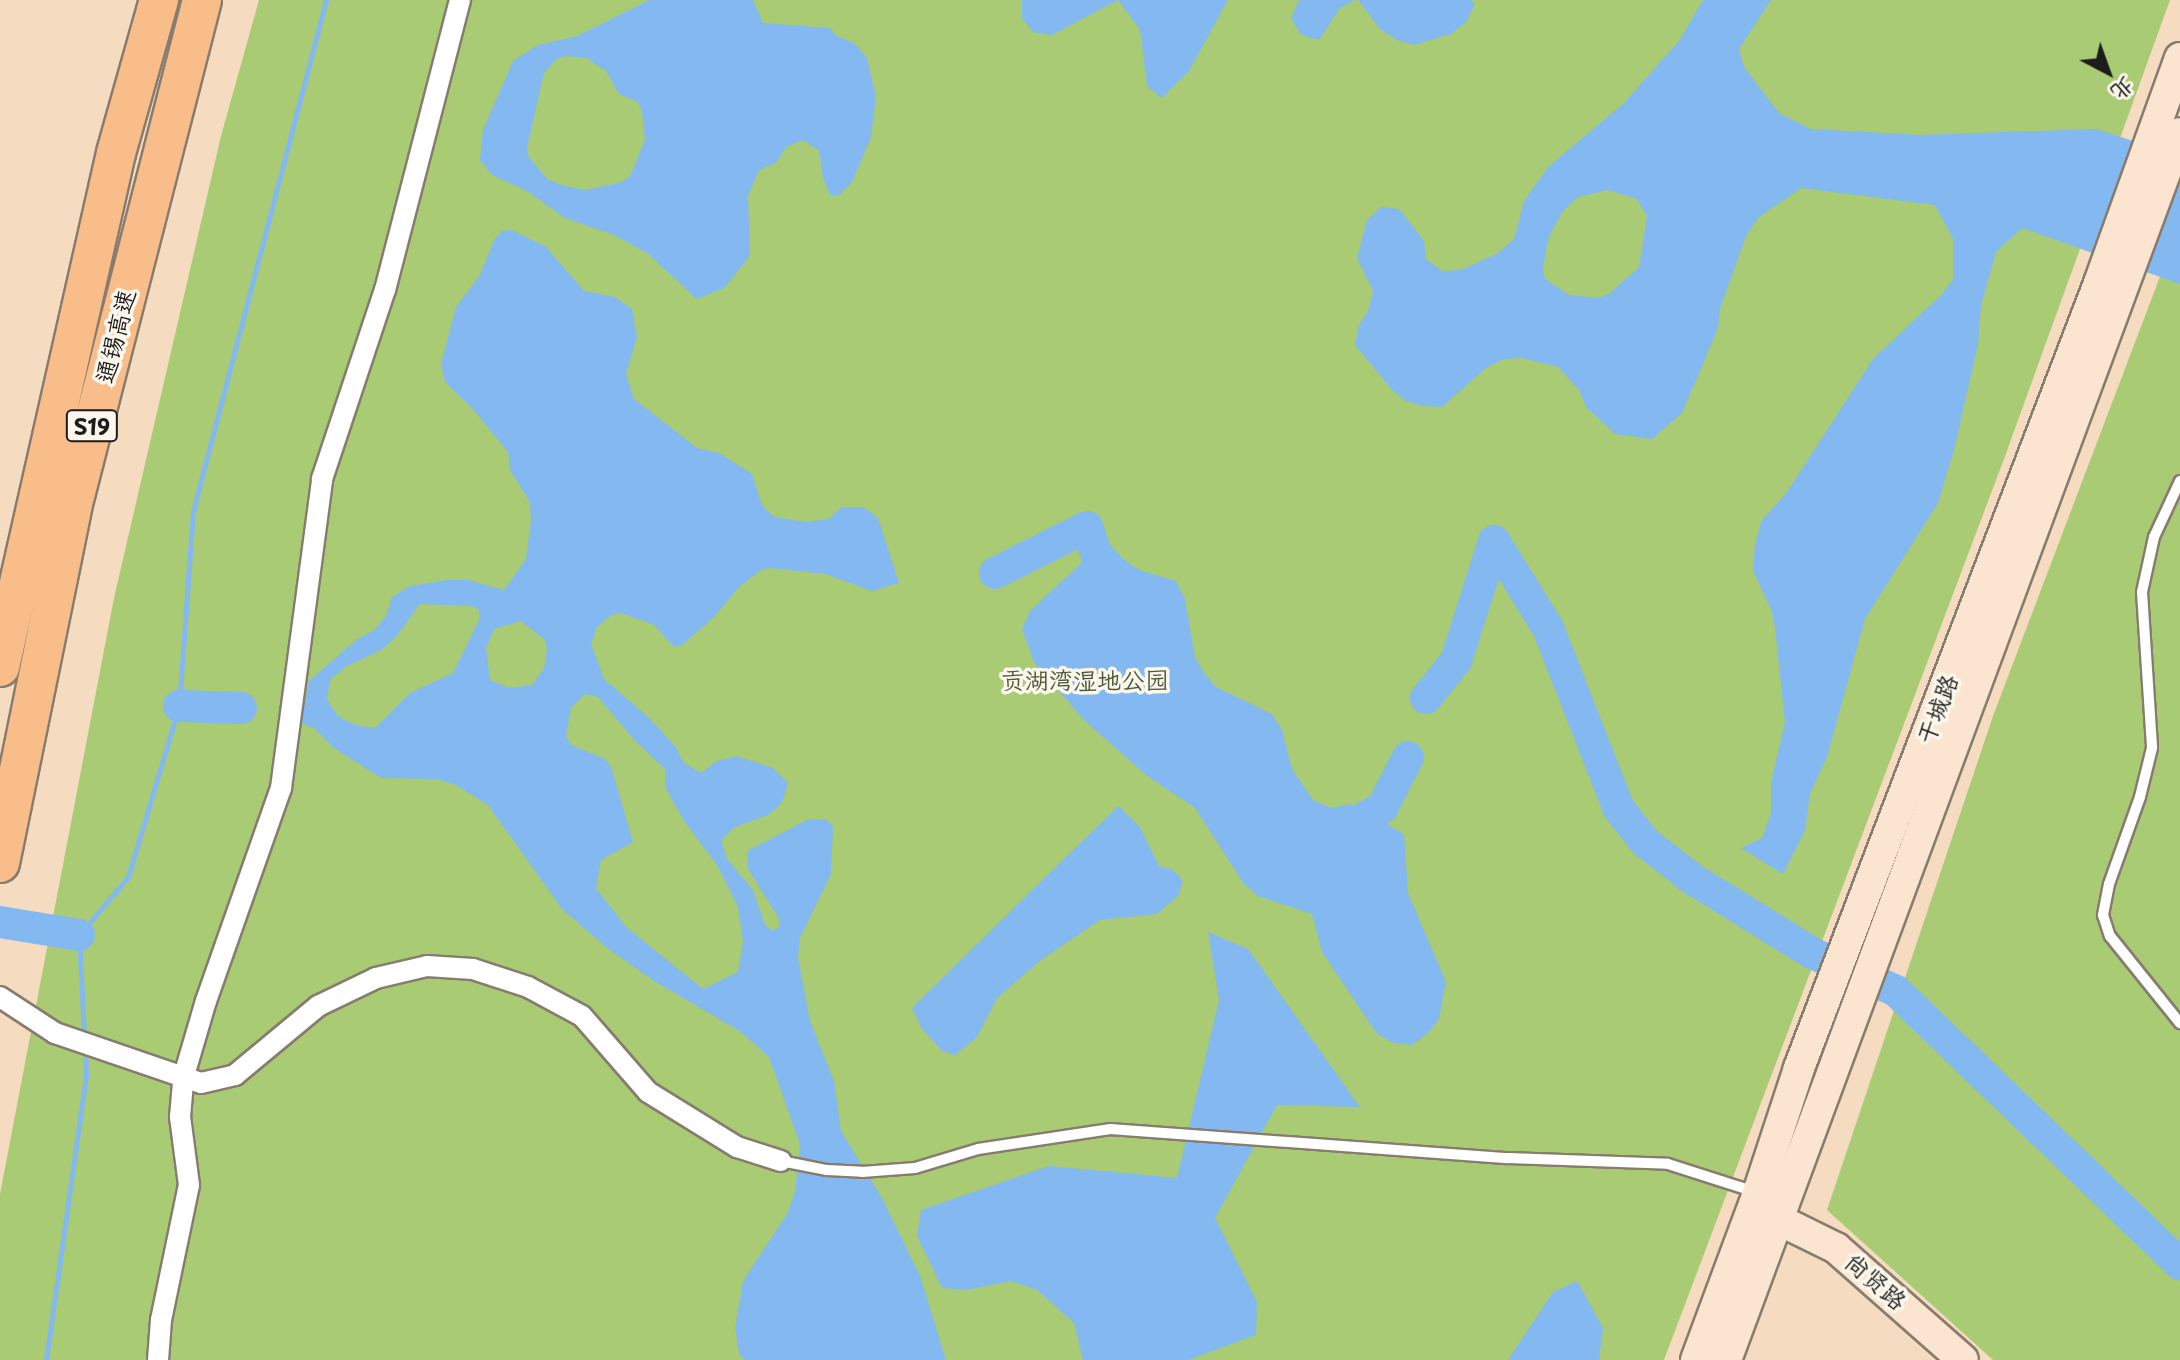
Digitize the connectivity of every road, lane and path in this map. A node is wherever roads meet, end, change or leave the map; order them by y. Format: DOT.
graph roads {
  1 [pos="159,0"];
  2 [pos="202,0"];
  3 [pos="460,0"];
  4 [pos="2180,58"];
  5 [pos="2180,133"];
  6 [pos="2110,286"];
  7 [pos="2180,481"];
  8 [pos="0,667"];
  9 [pos="1,859"];
  10 [pos="1885,883"];
  11 [pos="0,997"];
  12 [pos="2180,1023"];
  13 [pos="183,1079"];
  14 [pos="781,1161"];
  15 [pos="1758,1193"];
  16 [pos="1776,1220"];
  17 [pos="158,1360"];
  18 [pos="1696,1360"];
  19 [pos="1726,1360"];
  20 [pos="1960,1360"];
  1 -- 8 [label="highway, 通锡高速 / S19"];
  2 -- 9 [label="highway, 通锡高速 / S19"];
  3 -- 13 [label="street"];
  4 -- 6 [label="street, 干城路"];
  5 -- 6 [label="street, 干城路"];
  6 -- 10 [label="street, 干城路"];
  7 -- 12 [label="lane"];
  10 -- 15 [label="street, 干城路"];
  10 -- 16 [label="street, 干城路"];
  11 -- 13 [label="street"];
  13 -- 14 [label="street"];
  13 -- 17 [label="street"];
  14 -- 15 [label="lane"];
  15 -- 18 [label="street, 干城路"];
  16 -- 19 [label="street, 干城路"];
  16 -- 20 [label="street, 尚贤路"];
}
